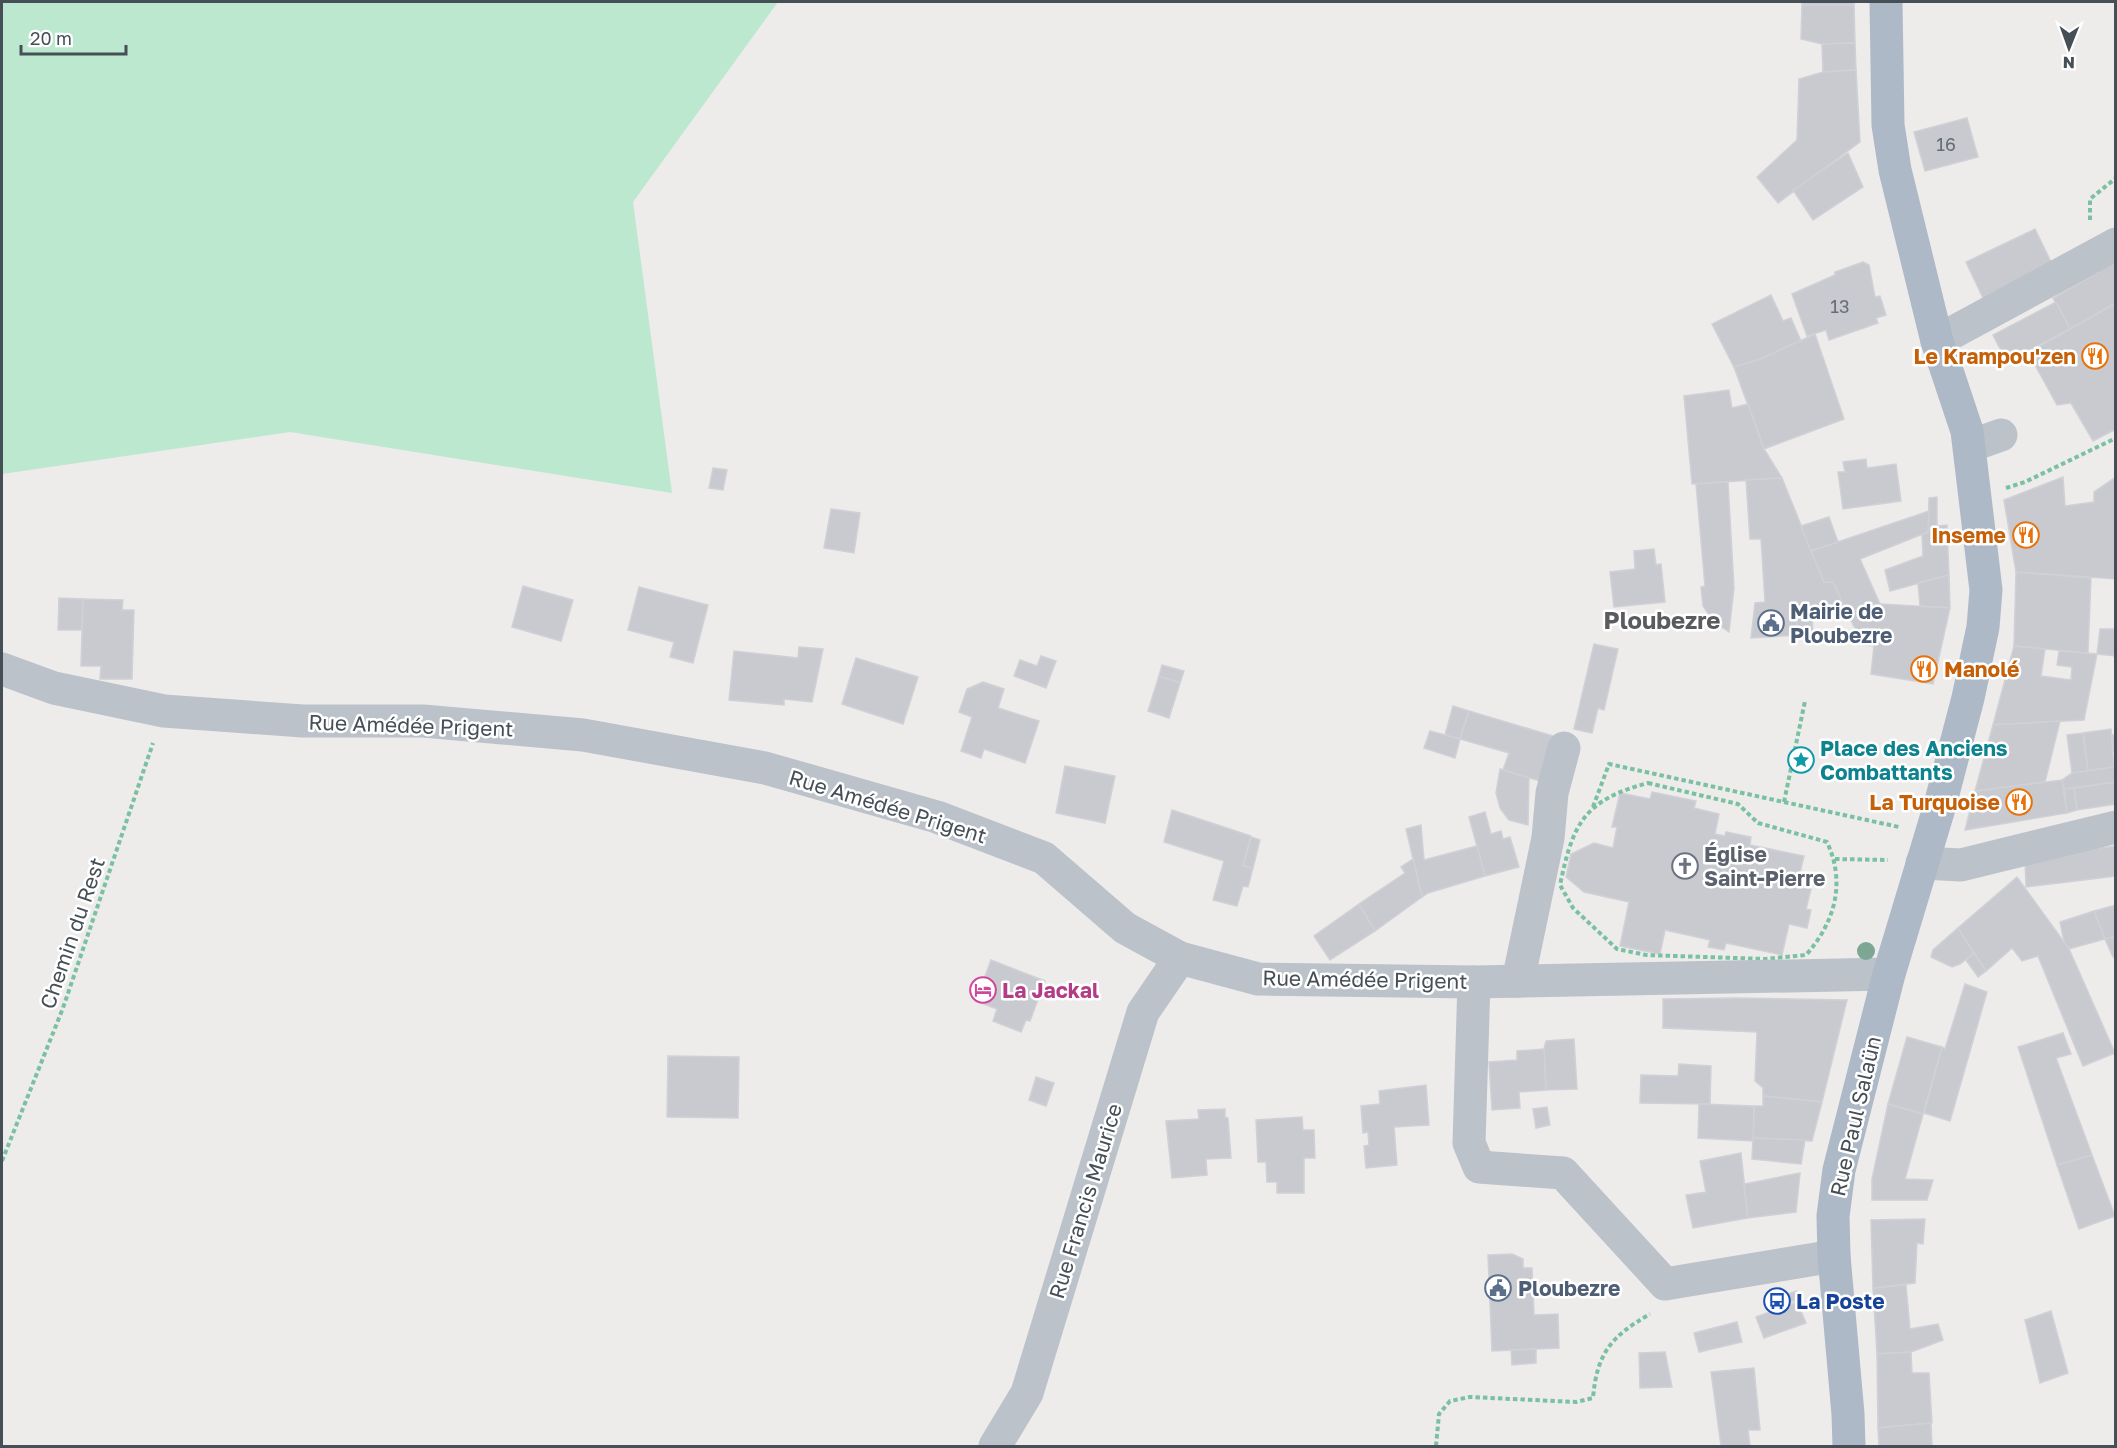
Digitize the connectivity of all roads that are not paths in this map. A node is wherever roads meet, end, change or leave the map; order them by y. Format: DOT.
graph roads {
  1 [pos="1886,2"];
  2 [pos="2109,248"];
  3 [pos="1937,341"];
  4 [pos="2001,435"];
  5 [pos="1970,446"];
  6 [pos="2,669"];
  7 [pos="1564,748"];
  8 [pos="2115,827"];
  9 [pos="1907,861"];
  10 [pos="1180,958"];
  11 [pos="1889,974"];
  12 [pos="1474,981"];
  13 [pos="1518,981"];
  14 [pos="1834,1256"];
  15 [pos="994,1446"];
  16 [pos="1849,1446"];
  1 -- 3 [label="main road, Rue Paul Salaün"];
  2 -- 3 [label="street"];
  3 -- 5 [label="main road, Rue Paul Salaün"];
  4 -- 5 [label="street"];
  5 -- 9 [label="main road, Rue Paul Salaün"];
  6 -- 10 [label="street, Rue Amédée Prigent"];
  7 -- 13 [label="street"];
  8 -- 9 [label="street"];
  9 -- 11 [label="main road, Rue Paul Salaün"];
  10 -- 12 [label="street, Rue Amédée Prigent"];
  10 -- 15 [label="street, Rue Francis Maurice"];
  11 -- 13 [label="street, Rue Amédée Prigent"];
  11 -- 14 [label="main road, Rue Paul Salaün"];
  12 -- 13 [label="street, Rue Amédée Prigent"];
  12 -- 14 [label="street"];
  14 -- 16 [label="main road, Rue Paul Salaün"];
}
